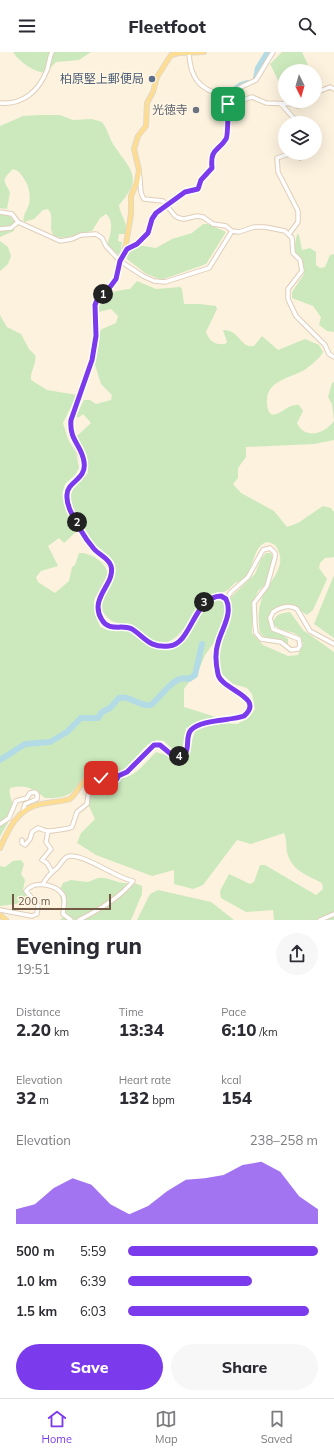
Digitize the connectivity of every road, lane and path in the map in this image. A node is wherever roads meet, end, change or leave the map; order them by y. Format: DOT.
graph roads {
  1 [pos="52,52"];
  2 [pos="204,52"];
  3 [pos="273,52"];
  4 [pos="190,53"];
  5 [pos="334,89"];
  6 [pos="322,90"];
  7 [pos="0,103"];
  8 [pos="228,104"];
  9 [pos="278,104"];
  10 [pos="285,108"];
  11 [pos="292,116"];
  12 [pos="278,158"];
  13 [pos="139,174"];
  14 [pos="168,205"];
  15 [pos="0,212"];
  16 [pos="18,222"];
  17 [pos="0,229"];
  18 [pos="232,231"];
  19 [pos="289,234"];
  20 [pos="122,255"];
  21 [pos="120,261"];
  22 [pos="334,357"];
  23 [pos="226,600"];
  24 [pos="334,644"];
  25 [pos="118,776"];
  26 [pos="23,811"];
  27 [pos="0,824"];
  28 [pos="48,831"];
  29 [pos="22,840"];
  30 [pos="0,848"];
  31 [pos="52,872"];
  32 [pos="42,884"];
  33 [pos="0,910"];
  34 [pos="334,914"];
  35 [pos="0,915"];
  36 [pos="6,920"];
  37 [pos="71,920"];
  38 [pos="80,920"];
  39 [pos="320,920"];
  1 -- 7 [label="street"];
  2 -- 4 [label="main road"];
  3 -- 8 [label="street"];
  4 -- 8 [label="street"];
  4 -- 13 [label="main road"];
  5 -- 6 [label="street"];
  8 -- 9 [label="street"];
  8 -- 14 [label="street"];
  10 -- 11 [label="street"];
  12 -- 19 [label="street"];
  13 -- 14 [label="street"];
  13 -- 20 [label="main road"];
  14 -- 18 [label="street"];
  14 -- 20 [label="street"];
  15 -- 16 [label="street"];
  16 -- 17 [label="street"];
  16 -- 21 [label="street"];
  18 -- 19 [label="street"];
  18 -- 21 [label="street"];
  19 -- 22 [label="street"];
  20 -- 21 [label="main road"];
  21 -- 23 [label="main road"];
  23 -- 24 [label="street"];
  23 -- 25 [label="main road"];
  25 -- 26 [label="main road"];
  25 -- 28 [label="street"];
  26 -- 27 [label="street"];
  26 -- 30 [label="main road"];
  28 -- 29 [label="street"];
  28 -- 31 [label="street"];
  31 -- 32 [label="street"];
  31 -- 38 [label="street"];
  32 -- 33 [label="street"];
  32 -- 37 [label="street"];
  34 -- 39 [label="street"];
  35 -- 36 [label="main road"];
}
